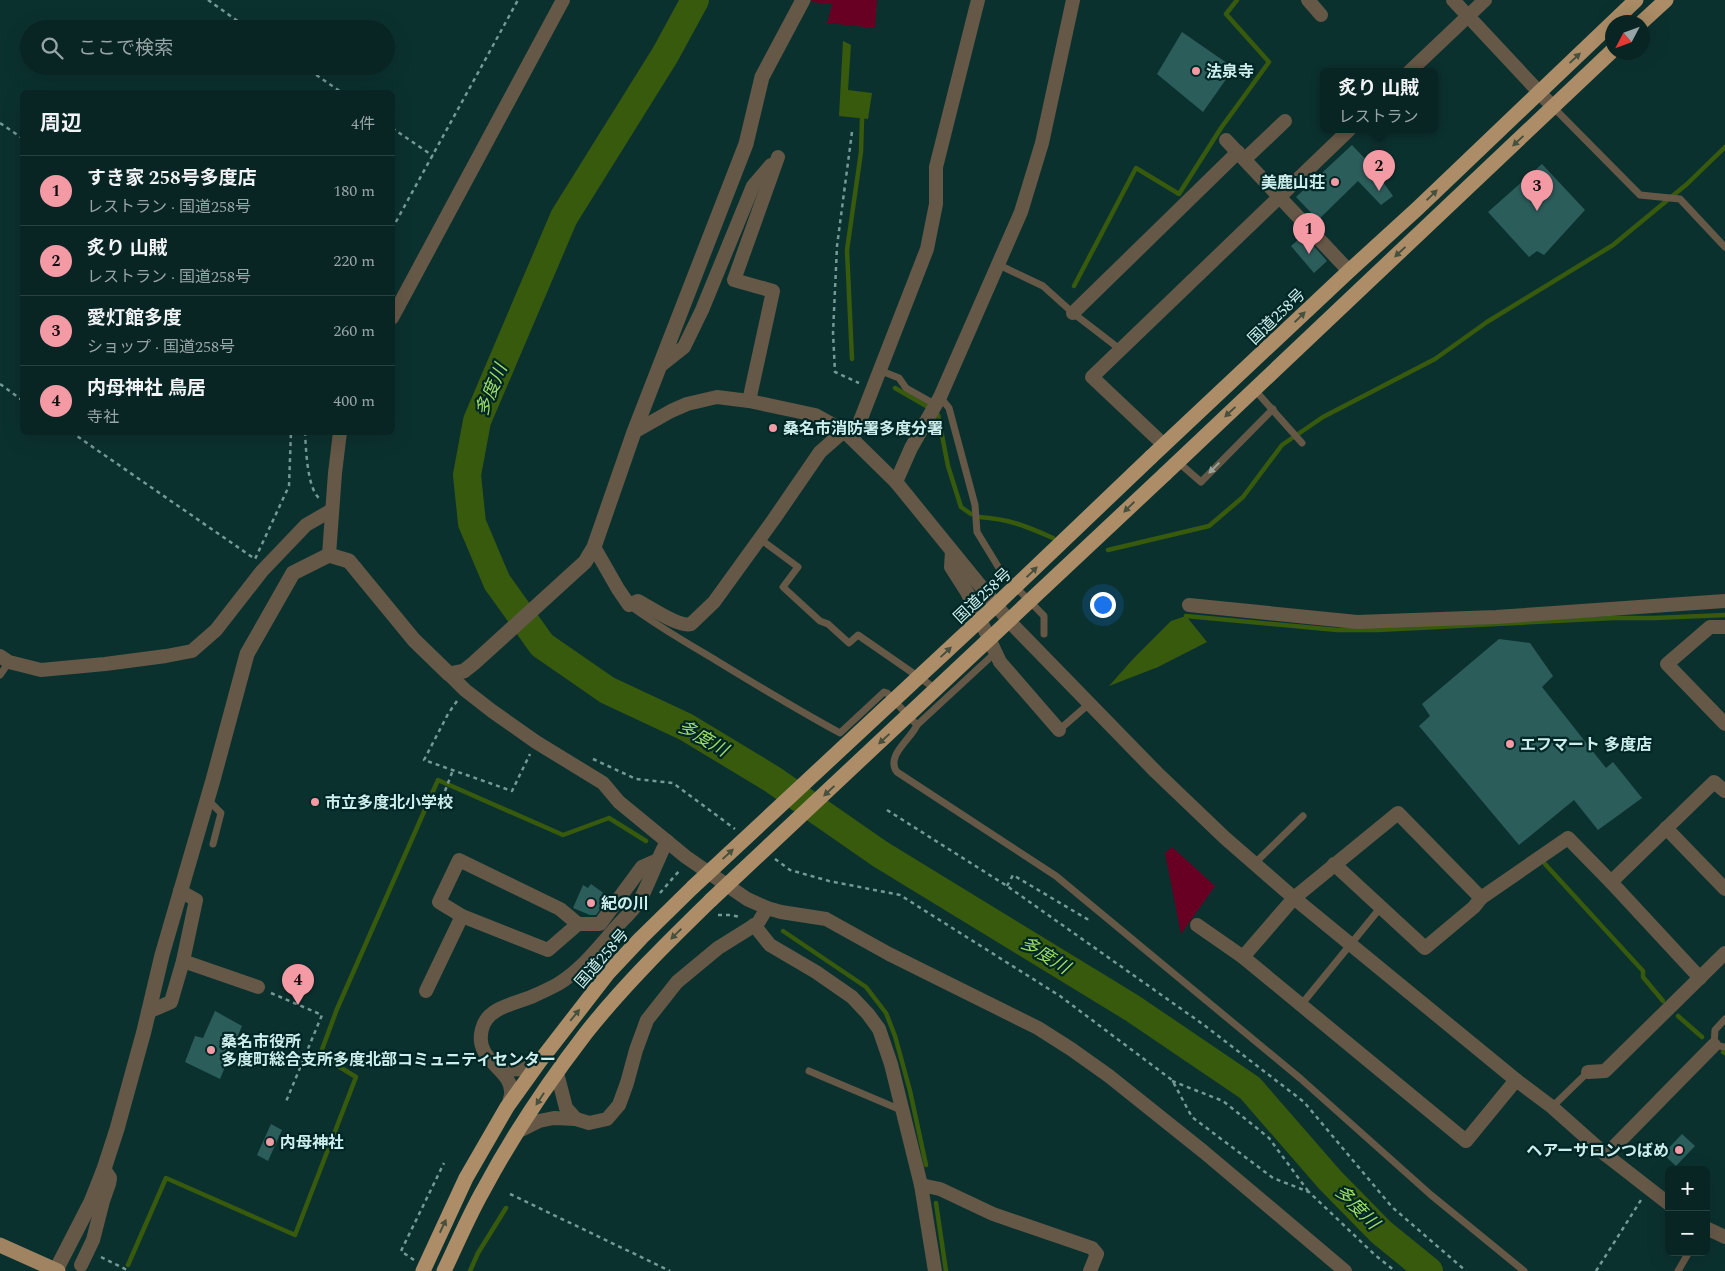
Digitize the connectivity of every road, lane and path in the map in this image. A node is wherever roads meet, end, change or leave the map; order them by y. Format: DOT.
graph roads {
  1 [pos="208,0"];
  2 [pos="518,0"];
  3 [pos="563,0"];
  4 [pos="803,0"];
  5 [pos="978,0"];
  6 [pos="1073,0"];
  7 [pos="1308,0"];
  8 [pos="1453,0"];
  9 [pos="1485,0"];
  10 [pos="1666,0"];
  11 [pos="1632,1"];
  12 [pos="1321,15"];
  13 [pos="1650,15"];
  14 [pos="1468,16"];
  15 [pos="236,20"];
  16 [pos="1605,58"];
  17 [pos="1413,68"];
  18 [pos="316,75"];
  19 [pos="338,90"];
  20 [pos="1539,91"];
  21 [pos="1553,107"];
  22 [pos="1285,121"];
  23 [pos="0,123"];
  24 [pos="395,130"];
  25 [pos="852,132"];
  26 [pos="1346,133"];
  27 [pos="20,137"];
  28 [pos="1226,140"];
  29 [pos="1241,155"];
  30 [pos="433,156"];
  31 [pos="1278,197"];
  32 [pos="395,224"];
  33 [pos="1725,247"];
  34 [pos="999,265"];
  35 [pos="1349,271"];
  36 [pos="395,312"];
  37 [pos="1073,313"];
  38 [pos="1121,350"];
  39 [pos="660,366"];
  40 [pos="879,370"];
  41 [pos="0,384"];
  42 [pos="1254,389"];
  43 [pos="872,390"];
  44 [pos="20,399"];
  45 [pos="749,401"];
  46 [pos="938,401"];
  47 [pos="1273,409"];
  48 [pos="634,432"];
  49 [pos="74,435"];
  50 [pos="291,435"];
  51 [pos="305,435"];
  52 [pos="340,435"];
  53 [pos="848,435"];
  54 [pos="1302,443"];
  55 [pos="1164,445"];
  56 [pos="1178,462"];
  57 [pos="896,482"];
  58 [pos="332,510"];
  59 [pos="760,539"];
  60 [pos="594,547"];
  61 [pos="952,552"];
  62 [pos="329,555"];
  63 [pos="1725,601"];
  64 [pos="629,604"];
  65 [pos="996,605"];
  66 [pos="1189,605"];
  67 [pos="1009,621"];
  68 [pos="1725,627"];
  69 [pos="1044,634"];
  70 [pos="996,652"];
  71 [pos="4,659"];
  72 [pos="449,674"];
  73 [pos="0,675"];
  74 [pos="947,697"];
  75 [pos="1090,704"];
  76 [pos="448,714"];
  77 [pos="1725,724"];
  78 [pos="917,725"];
  79 [pos="1059,730"];
  80 [pos="536,742"];
  81 [pos="593,758"];
  82 [pos="453,770"];
  83 [pos="445,791"];
  84 [pos="1725,791"];
  85 [pos="207,799"];
  86 [pos="887,810"];
  87 [pos="1303,816"];
  88 [pos="1666,828"];
  89 [pos="735,829"];
  90 [pos="667,841"];
  91 [pos="213,844"];
  92 [pos="774,858"];
  93 [pos="658,860"];
  94 [pos="1255,863"];
  95 [pos="1334,864"];
  96 [pos="679,870"];
  97 [pos="1611,882"];
  98 [pos="1007,886"];
  99 [pos="1725,889"];
  100 [pos="180,891"];
  101 [pos="658,896"];
  102 [pos="1294,898"];
  103 [pos="1481,898"];
  104 [pos="1381,907"];
  105 [pos="766,908"];
  106 [pos="462,916"];
  107 [pos="711,916"];
  108 [pos="740,917"];
  109 [pos="1107,917"];
  110 [pos="578,924"];
  111 [pos="754,925"];
  112 [pos="1197,925"];
  113 [pos="1351,944"];
  114 [pos="1725,953"];
  115 [pos="1243,957"];
  116 [pos="183,961"];
  117 [pos="1700,978"];
  118 [pos="258,987"];
  119 [pos="426,991"];
  120 [pos="1301,1006"];
  121 [pos="148,1012"];
  122 [pos="1725,1019"];
  123 [pos="1719,1046"];
  124 [pos="540,1061"];
  125 [pos="501,1070"];
  126 [pos="809,1070"];
  127 [pos="1588,1072"];
  128 [pos="557,1073"];
  129 [pos="1172,1080"];
  130 [pos="1516,1080"];
  131 [pos="285,1104"];
  132 [pos="508,1107"];
  133 [pos="1552,1107"];
  134 [pos="902,1110"];
  135 [pos="576,1119"];
  136 [pos="519,1131"];
  137 [pos="1606,1155"];
  138 [pos="444,1163"];
  139 [pos="104,1169"];
  140 [pos="921,1185"];
  141 [pos="1648,1188"];
  142 [pos="1309,1192"];
  143 [pos="510,1194"];
  144 [pos="1665,1201"];
  145 [pos="1710,1230"];
  146 [pos="1725,1237"];
  147 [pos="0,1245"];
  148 [pos="88,1251"];
  149 [pos="1687,1256"];
  150 [pos="81,1265"];
  151 [pos="424,1268"];
  152 [pos="57,1271"];
  153 [pos="129,1271"];
  154 [pos="444,1271"];
  155 [pos="670,1271"];
  156 [pos="935,1271"];
  157 [pos="1090,1271"];
  158 [pos="1345,1271"];
  159 [pos="1395,1271"];
  160 [pos="1466,1271"];
  161 [pos="1524,1271"];
  162 [pos="1596,1271"];
  163 [pos="1678,1271"];
  1 -- 15 [label="path"];
  2 -- 30 [label="path"];
  3 -- 36 [label="street"];
  4 -- 39 [label="street"];
  5 -- 40 [label="street"];
  6 -- 34 [label="street"];
  7 -- 12 [label="street"];
  8 -- 14 [label="street"];
  9 -- 14 [label="street"];
  10 -- 13 [label="highway"];
  20 -- 11 [label="highway, 国道258号, one-way"];
  14 -- 17 [label="street"];
  14 -- 20 [label="street"];
  16 -- 21 [label="highway"];
  18 -- 19 [label="path"];
  20 -- 21 [label="street"];
  35 -- 20 [label="highway, 国道258号, one-way"];
  21 -- 33 [label="lane"];
  21 -- 42 [label="highway, one-way"];
  22 -- 29 [label="street"];
  23 -- 27 [label="path"];
  24 -- 30 [label="path"];
  25 -- 43 [label="path"];
  26 -- 31 [label="street"];
  28 -- 29 [label="street"];
  29 -- 31 [label="street"];
  29 -- 37 [label="street"];
  30 -- 32 [label="path"];
  31 -- 35 [label="street"];
  31 -- 38 [label="street"];
  34 -- 37 [label="lane"];
  34 -- 46 [label="street"];
  55 -- 35 [label="highway, 国道258号, one-way"];
  37 -- 38 [label="lane"];
  38 -- 55 [label="street"];
  39 -- 45 [label="street"];
  39 -- 48 [label="street"];
  40 -- 43 [label="street"];
  40 -- 46 [label="lane"];
  41 -- 44 [label="path"];
  42 -- 47 [label="lane"];
  42 -- 56 [label="highway, one-way"];
  43 -- 53 [label="street"];
  45 -- 48 [label="street"];
  45 -- 53 [label="street"];
  46 -- 57 [label="street"];
  46 -- 69 [label="lane"];
  47 -- 54 [label="lane"];
  47 -- 56 [label="lane, one-way"];
  48 -- 60 [label="street"];
  49 -- 50 [label="path"];
  51 -- 58 [label="path"];
  52 -- 58 [label="street"];
  53 -- 57 [label="street"];
  53 -- 59 [label="street"];
  65 -- 55 [label="highway, 国道258号, one-way, bridge"];
  56 -- 67 [label="highway, one-way, bridge"];
  57 -- 61 [label="street"];
  58 -- 62 [label="street"];
  58 -- 71 [label="street"];
  59 -- 64 [label="street"];
  59 -- 74 [label="lane"];
  60 -- 64 [label="street"];
  60 -- 72 [label="street"];
  61 -- 65 [label="street"];
  61 -- 70 [label="street"];
  62 -- 72 [label="street"];
  62 -- 85 [label="street"];
  63 -- 66 [label="street"];
  64 -- 78 [label="lane"];
  65 -- 67 [label="street"];
  124 -- 65 [label="highway, 国道258号, one-way, bridge"];
  67 -- 75 [label="street"];
  67 -- 128 [label="highway, one-way, bridge"];
  68 -- 77 [label="street"];
  70 -- 74 [label="lane"];
  70 -- 79 [label="street"];
  71 -- 73 [label="lane"];
  72 -- 80 [label="street"];
  74 -- 78 [label="lane"];
  75 -- 79 [label="lane"];
  75 -- 94 [label="street"];
  76 -- 82 [label="path"];
  78 -- 109 [label="lane"];
  80 -- 82 [label="path"];
  80 -- 90 [label="street"];
  81 -- 89 [label="path"];
  82 -- 83 [label="path"];
  84 -- 88 [label="street"];
  85 -- 91 [label="lane"];
  85 -- 100 [label="street"];
  86 -- 98 [label="path"];
  87 -- 94 [label="lane"];
  88 -- 97 [label="street"];
  88 -- 99 [label="street"];
  90 -- 93 [label="street"];
  90 -- 105 [label="street"];
  92 -- 129 [label="path"];
  93 -- 110 [label="street"];
  93 -- 125 [label="street"];
  94 -- 102 [label="street"];
  95 -- 102 [label="street"];
  95 -- 103 [label="street"];
  95 -- 104 [label="street"];
  96 -- 101 [label="path"];
  97 -- 103 [label="street"];
  97 -- 117 [label="street"];
  98 -- 109 [label="path"];
  98 -- 160 [label="path"];
  100 -- 116 [label="street"];
  100 -- 121 [label="street"];
  102 -- 113 [label="street"];
  102 -- 115 [label="street"];
  103 -- 104 [label="street"];
  104 -- 113 [label="lane"];
  105 -- 111 [label="street"];
  105 -- 158 [label="street"];
  106 -- 110 [label="street"];
  106 -- 110 [label="street"];
  106 -- 119 [label="street"];
  107 -- 108 [label="path"];
  109 -- 161 [label="lane"];
  111 -- 134 [label="street"];
  111 -- 135 [label="street"];
  112 -- 115 [label="street"];
  113 -- 120 [label="lane"];
  113 -- 130 [label="street"];
  114 -- 117 [label="street"];
  115 -- 120 [label="street"];
  116 -- 118 [label="street"];
  116 -- 121 [label="street"];
  117 -- 127 [label="street"];
  118 -- 131 [label="path"];
  120 -- 130 [label="street"];
  121 -- 139 [label="street"];
  122 -- 123 [label="lane"];
  123 -- 137 [label="street"];
  124 -- 125 [label="street"];
  124 -- 132 [label="highway, 国道258号"];
  125 -- 132 [label="street"];
  126 -- 134 [label="lane"];
  127 -- 133 [label="lane"];
  128 -- 135 [label="street"];
  128 -- 136 [label="highway, one-way"];
  129 -- 142 [label="path"];
  129 -- 142 [label="path"];
  130 -- 133 [label="street"];
  151 -- 132 [label="highway, 国道258号, one-way"];
  133 -- 137 [label="street"];
  134 -- 140 [label="street"];
  135 -- 136 [label="street"];
  136 -- 154 [label="highway"];
  137 -- 141 [label="street"];
  138 -- 151 [label="path"];
  139 -- 148 [label="street"];
  139 -- 152 [label="street"];
  140 -- 156 [label="street"];
  140 -- 157 [label="street"];
  141 -- 144 [label="street"];
  141 -- 162 [label="path"];
  142 -- 159 [label="path"];
  143 -- 155 [label="path"];
  145 -- 146 [label="street"];
  147 -- 152 [label="main road"];
  148 -- 150 [label="street"];
  148 -- 153 [label="path"];
  149 -- 163 [label="lane"];
}
